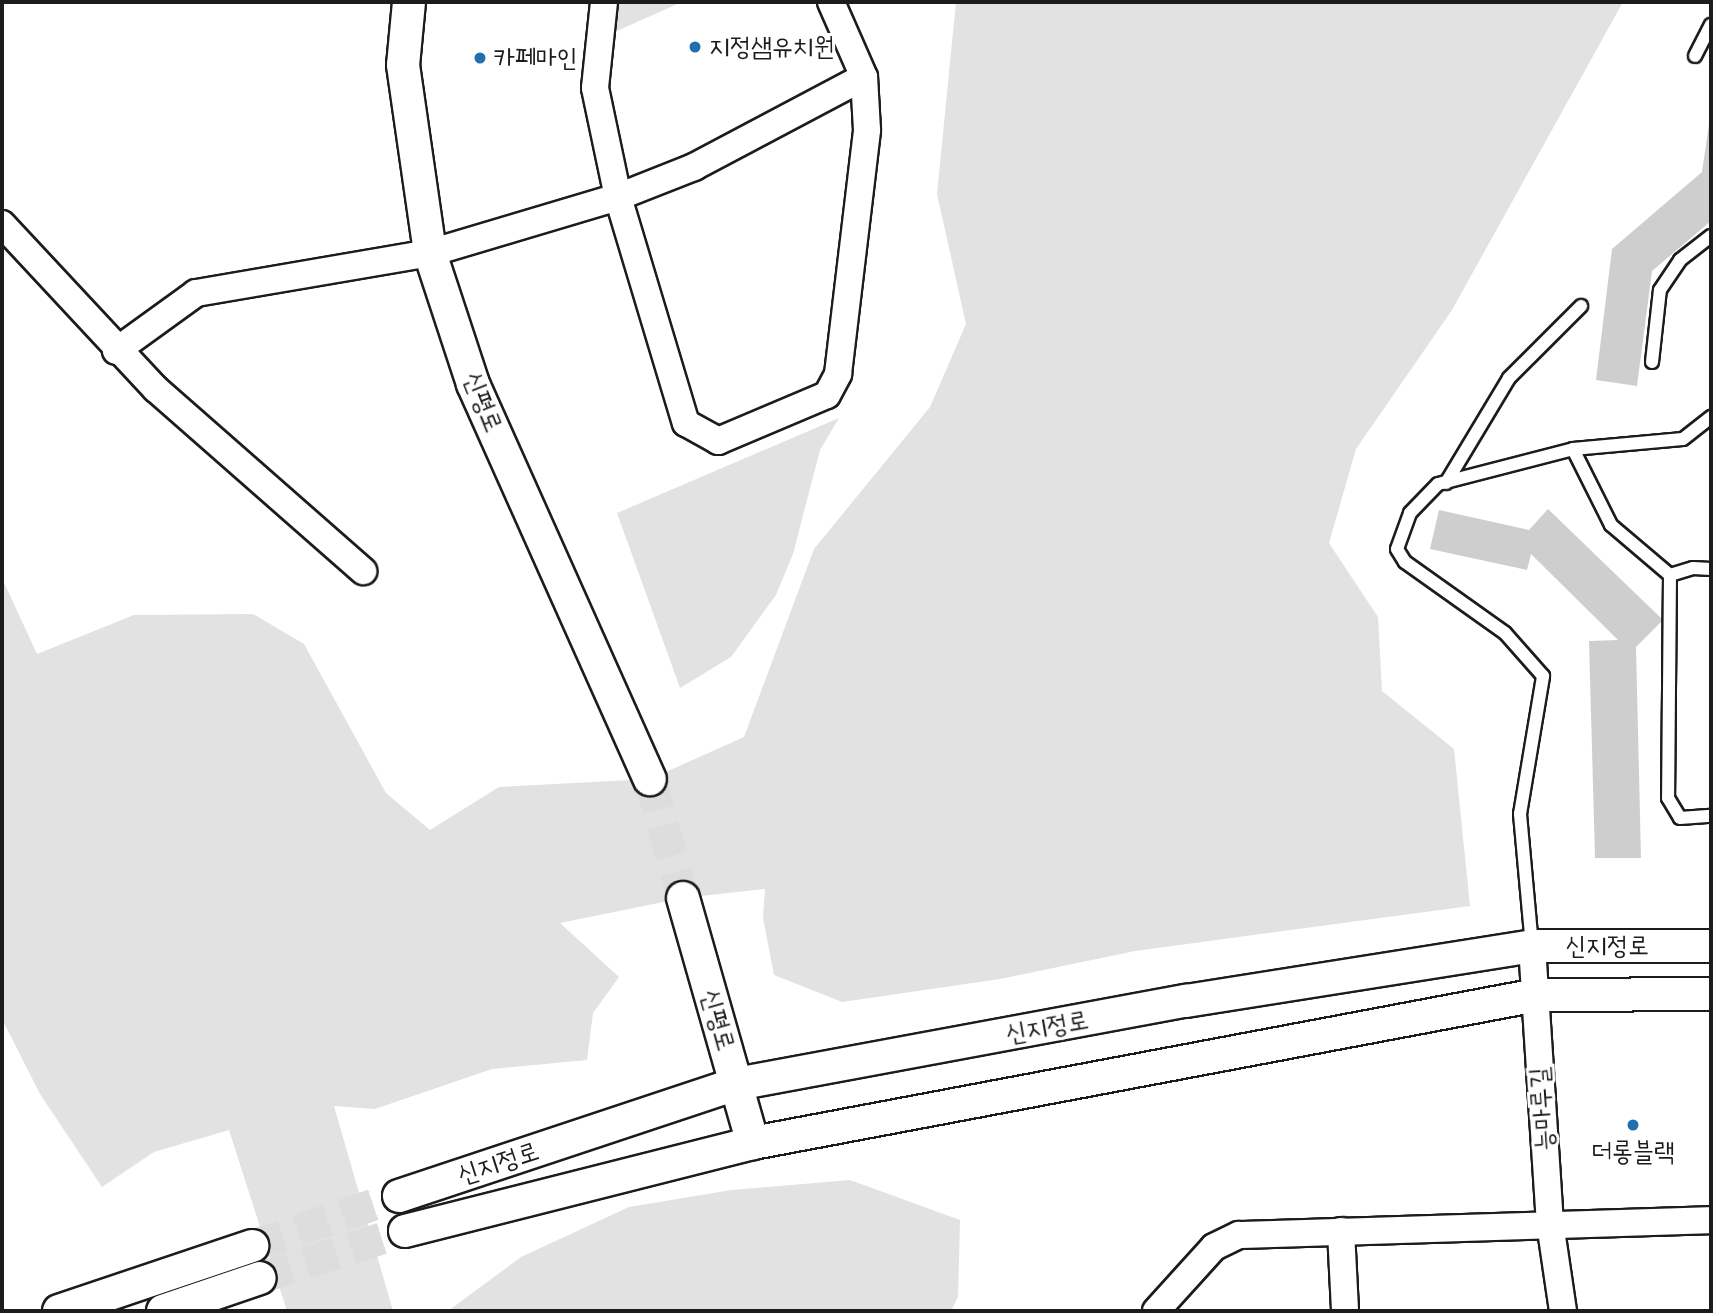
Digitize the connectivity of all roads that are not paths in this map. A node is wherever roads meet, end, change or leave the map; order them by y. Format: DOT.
graph roads {
  1 [pos="409,2"];
  2 [pos="604,2"];
  3 [pos="831,2"];
  4 [pos="1711,25"];
  5 [pos="1695,56"];
  6 [pos="864,77"];
  7 [pos="618,197"];
  8 [pos="2,223"];
  9 [pos="1711,236"];
  10 [pos="430,253"];
  11 [pos="1581,306"];
  12 [pos="116,351"];
  13 [pos="1653,362"];
  14 [pos="1711,416"];
  15 [pos="1573,449"];
  16 [pos="1446,483"];
  17 [pos="1711,569"];
  18 [pos="363,571"];
  19 [pos="1670,575"];
  20 [pos="650,779"];
  21 [pos="1711,816"];
  22 [pos="683,898"];
  23 [pos="1532,946"];
  24 [pos="1711,946"];
  25 [pos="1711,994"];
  26 [pos="1537,995"];
  27 [pos="736,1084"];
  28 [pos="753,1143"];
  29 [pos="400,1196"];
  30 [pos="1711,1220"];
  31 [pos="1550,1223"];
  32 [pos="405,1231"];
  33 [pos="1340,1231"];
  34 [pos="252,1245"];
  35 [pos="260,1278"];
  36 [pos="58,1311"];
  37 [pos="163,1311"];
  38 [pos="1156,1311"];
  39 [pos="1345,1311"];
  40 [pos="1563,1311"];
  1 -- 10 [label="street, 신평로"];
  2 -- 7 [label="street"];
  3 -- 6 [label="street"];
  4 -- 5 [label="lane"];
  6 -- 7 [label="street"];
  6 -- 7 [label="street"];
  7 -- 10 [label="street"];
  8 -- 12 [label="street"];
  9 -- 13 [label="lane"];
  10 -- 12 [label="street"];
  10 -- 20 [label="street, 신평로"];
  11 -- 16 [label="lane"];
  12 -- 18 [label="street"];
  14 -- 15 [label="lane"];
  15 -- 16 [label="lane"];
  15 -- 19 [label="lane"];
  16 -- 23 [label="lane"];
  17 -- 19 [label="lane"];
  19 -- 21 [label="lane"];
  22 -- 27 [label="street, 신평로"];
  23 -- 24 [label="street, 신지정로"];
  23 -- 26 [label="street, 능마루길"];
  23 -- 27 [label="street, 신지정로"];
  25 -- 26 [label="street, 신지정로"];
  26 -- 28 [label="street, 신지정로"];
  26 -- 31 [label="street, 능마루길"];
  27 -- 28 [label="street, 신평로"];
  27 -- 29 [label="street, 신지정로"];
  28 -- 32 [label="street, 신지정로"];
  30 -- 31 [label="street"];
  31 -- 33 [label="street"];
  31 -- 40 [label="street, 능마루길"];
  33 -- 38 [label="street"];
  33 -- 39 [label="street"];
  34 -- 36 [label="street"];
  35 -- 37 [label="street"];
}
